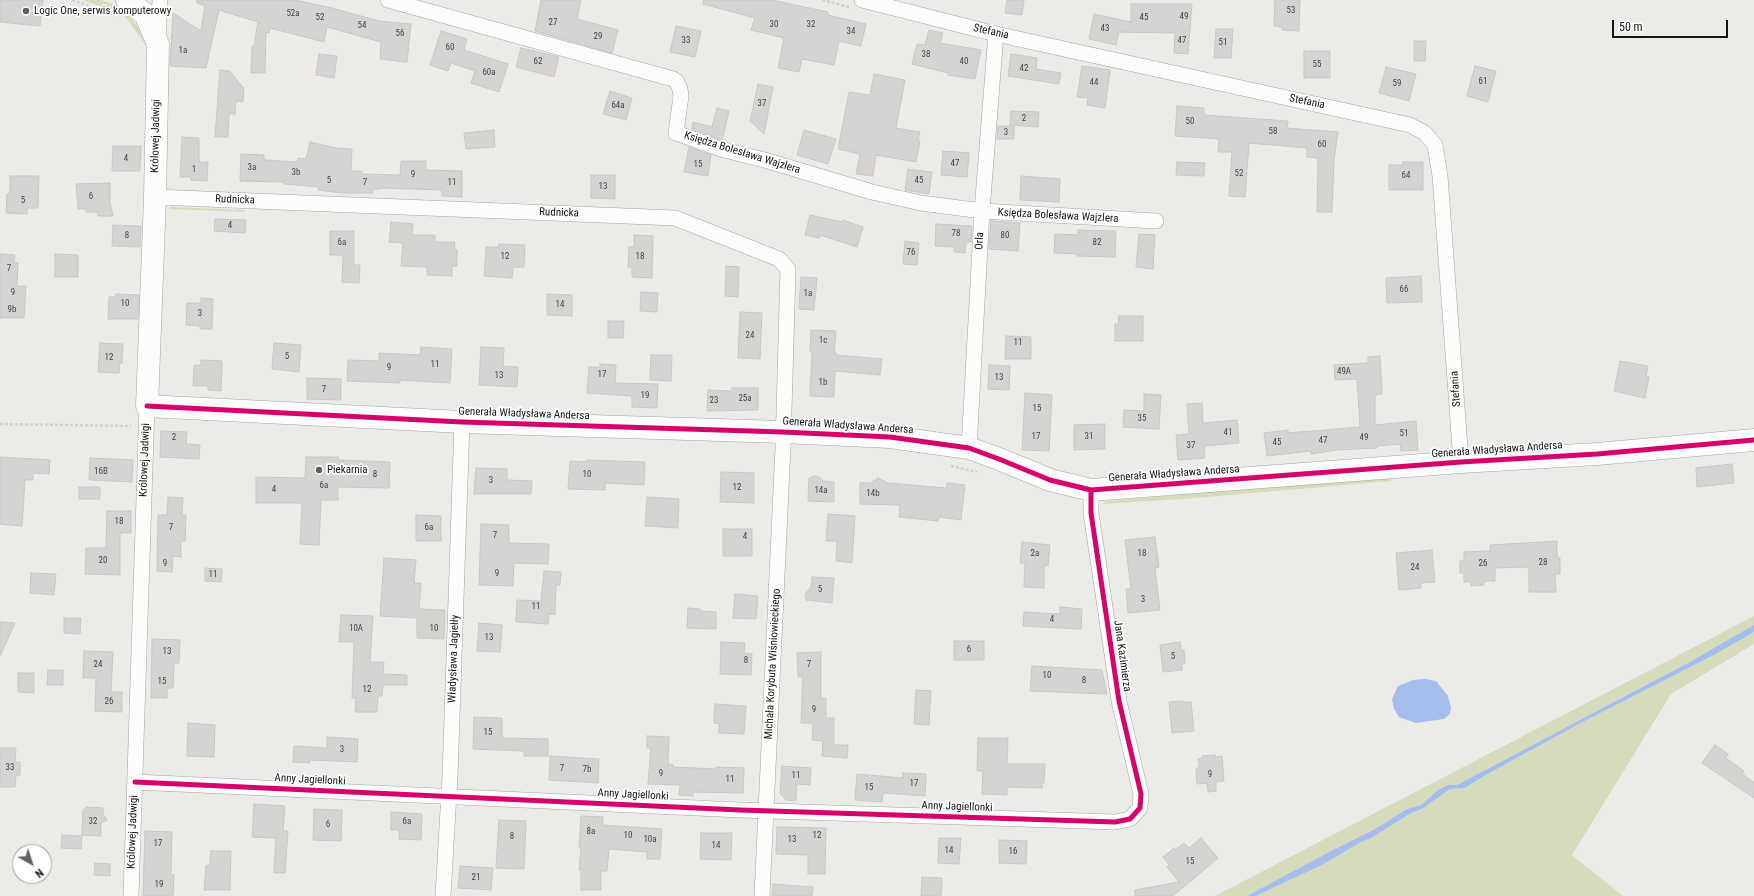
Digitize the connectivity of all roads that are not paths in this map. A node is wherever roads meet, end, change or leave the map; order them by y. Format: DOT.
graph roads {
  1 [pos="160,0"];
  2 [pos="388,0"];
  3 [pos="862,0"];
  4 [pos="125,9"];
  5 [pos="996,34"];
  6 [pos="158,44"];
  7 [pos="155,198"];
  8 [pos="982,211"];
  9 [pos="1156,221"];
  10 [pos="147,406"];
  11 [pos="462,422"];
  12 [pos="783,432"];
  13 [pos="1754,440"];
  14 [pos="969,448"];
  15 [pos="1461,462"];
  16 [pos="1091,490"];
  17 [pos="135,782"];
  18 [pos="449,798"];
  19 [pos="766,811"];
  20 [pos="1130,820"];
  21 [pos="131,896"];
  22 [pos="443,896"];
  23 [pos="762,896"];
  1 -- 6 [label="street, Królowej Jadwigi"];
  2 -- 8 [label="street, Księdza Bolesława Wajzlera"];
  3 -- 5 [label="street, Stefania"];
  4 -- 6 [label="street"];
  5 -- 8 [label="street, Orla"];
  5 -- 15 [label="street, Stefania"];
  6 -- 7 [label="street, Królowej Jadwigi"];
  7 -- 10 [label="street, Królowej Jadwigi"];
  7 -- 12 [label="street, Rudnicka"];
  8 -- 9 [label="street, Księdza Bolesława Wajzlera"];
  8 -- 14 [label="street, Orla"];
  10 -- 11 [label="street, Generała Władysława Andersa"];
  10 -- 17 [label="street, Królowej Jadwigi"];
  11 -- 12 [label="street, Generała Władysława Andersa"];
  11 -- 18 [label="street, Władysława Jagiełły"];
  12 -- 14 [label="street, Generała Władysława Andersa"];
  12 -- 19 [label="street, Michała Korybuta Wiśniowieckiego"];
  13 -- 15 [label="street, Generała Władysława Andersa"];
  14 -- 16 [label="street, Generała Władysława Andersa"];
  15 -- 16 [label="street, Generała Władysława Andersa"];
  16 -- 20 [label="street, Jana Kazimierza"];
  17 -- 18 [label="street, Anny Jagiellonki"];
  17 -- 21 [label="street, Królowej Jadwigi"];
  18 -- 19 [label="street, Anny Jagiellonki"];
  18 -- 22 [label="street, Władysława Jagiełły"];
  19 -- 20 [label="street, Anny Jagiellonki"];
  19 -- 23 [label="street, Michała Korybuta Wiśniowieckiego"];
}
